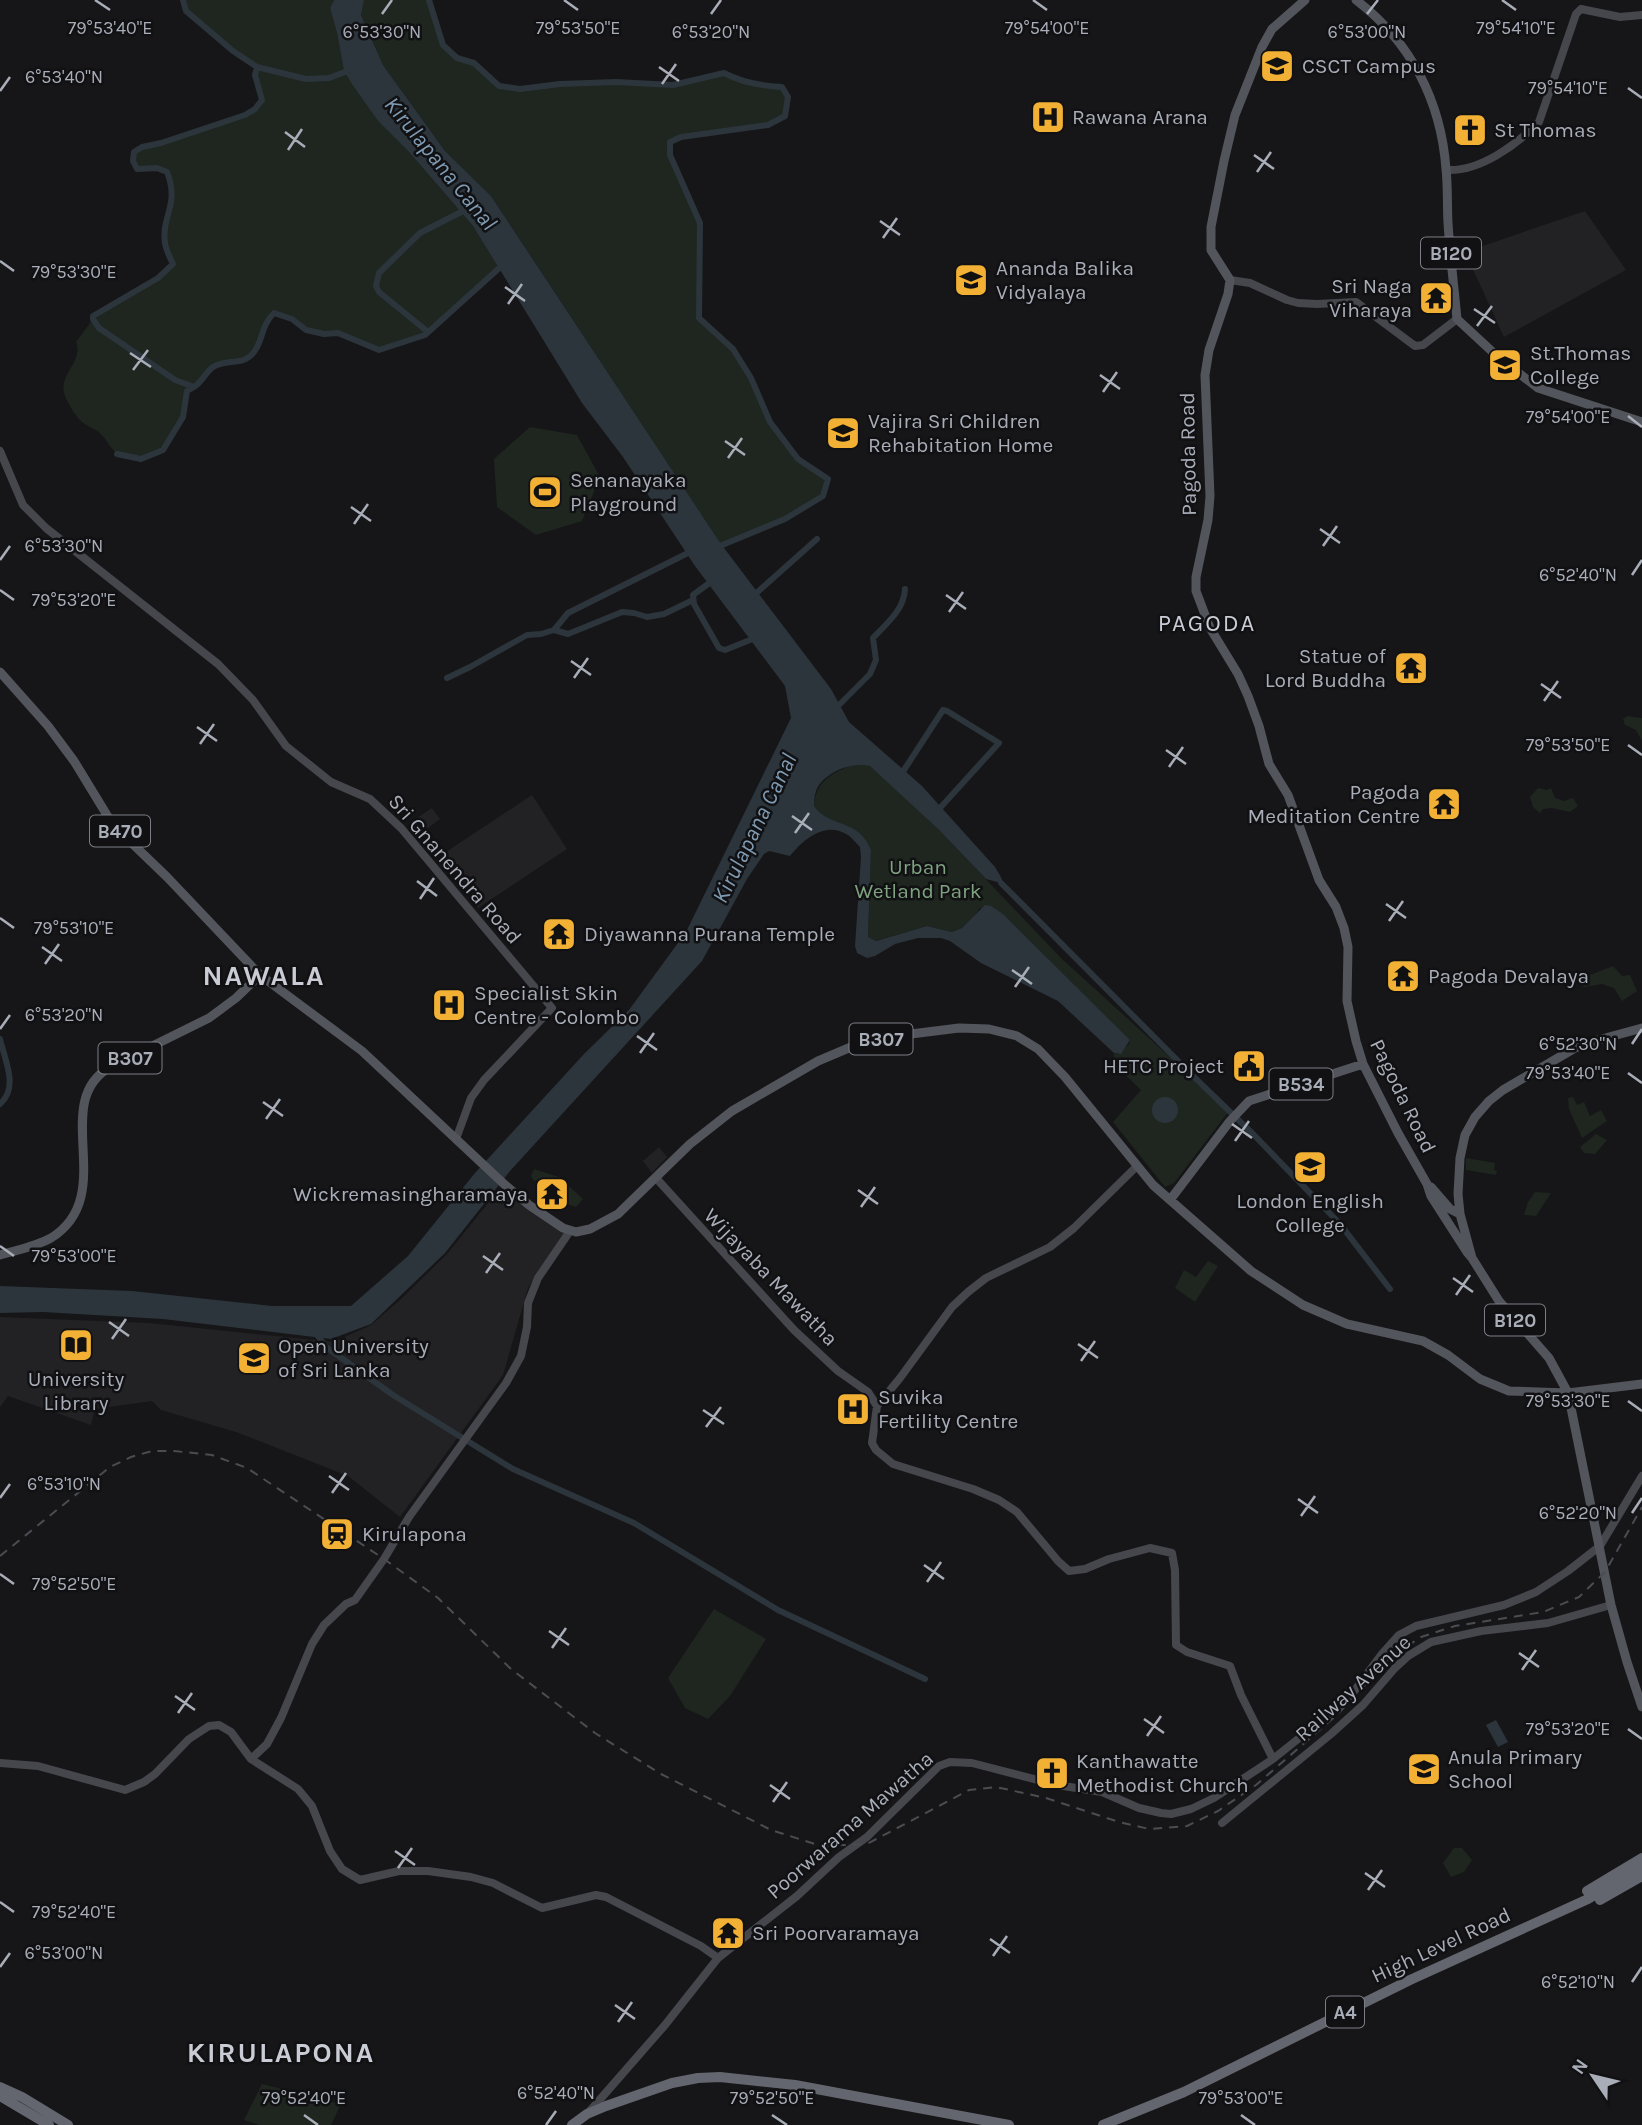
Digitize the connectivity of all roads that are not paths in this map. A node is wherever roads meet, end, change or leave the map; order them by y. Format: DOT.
graph roads {
  1 [pos="1305,0"];
  2 [pos="1356,0"];
  3 [pos="1642,15"];
  4 [pos="1446,170"];
  5 [pos="1230,281"];
  6 [pos="1458,319"];
  7 [pos="1642,422"];
  8 [pos="0,451"];
  9 [pos="0,672"];
  10 [pos="260,975"];
  11 [pos="1642,1028"];
  12 [pos="1363,1064"];
  13 [pos="456,1139"];
  14 [pos="1137,1166"];
  15 [pos="656,1178"];
  16 [pos="1427,1184"];
  17 [pos="1458,1189"];
  18 [pos="1437,1194"];
  19 [pos="1170,1200"];
  20 [pos="1461,1213"];
  21 [pos="1445,1219"];
  22 [pos="570,1231"];
  23 [pos="0,1255"];
  24 [pos="1472,1258"];
  25 [pos="1642,1384"];
  26 [pos="868,1392"];
  27 [pos="1568,1393"];
  28 [pos="888,1394"];
  29 [pos="877,1406"];
  30 [pos="1642,1476"];
  31 [pos="1600,1546"];
  32 [pos="1611,1605"];
  33 [pos="1642,1707"];
  34 [pos="251,1759"];
  35 [pos="1273,1759"];
  36 [pos="0,1763"];
  37 [pos="1222,1823"];
  38 [pos="1641,1862"];
  39 [pos="1642,1876"];
  40 [pos="1567,1907"];
  41 [pos="718,1958"];
  42 [pos="0,2087"];
  43 [pos="0,2096"];
  44 [pos="585,2120"];
  45 [pos="1002,2124"];
  46 [pos="49,2125"];
  47 [pos="68,2125"];
  48 [pos="572,2125"];
  49 [pos="976,2125"];
  50 [pos="1102,2125"];
  1 -- 5 [label="main road"];
  2 -- 4 [label="main road, B120"];
  3 -- 4 [label="street"];
  4 -- 6 [label="main road, B120"];
  5 -- 6 [label="street"];
  5 -- 12 [label="main road, Pagoda Road"];
  6 -- 7 [label="main road"];
  8 -- 13 [label="street, Sri Gnanendra Road"];
  9 -- 10 [label="main road, B470"];
  10 -- 13 [label="main road"];
  10 -- 23 [label="main road, B307"];
  11 -- 17 [label="main road, B120"];
  12 -- 16 [label="main road, Pagoda Road"];
  12 -- 19 [label="main road, B534"];
  13 -- 22 [label="main road"];
  14 -- 15 [label="main road, B307"];
  14 -- 19 [label="main road, B307"];
  14 -- 28 [label="street"];
  15 -- 22 [label="main road, B307"];
  15 -- 26 [label="street, Wijayaba Mawatha"];
  16 -- 18 [label="main road, Pagoda Road"];
  16 -- 21 [label="main road, Pagoda Road"];
  17 -- 18 [label="street"];
  17 -- 20 [label="main road, B120"];
  18 -- 20 [label="main road, Pagoda Road"];
  19 -- 27 [label="main road, B307"];
  20 -- 21 [label="main road"];
  20 -- 24 [label="main road, B120"];
  21 -- 24 [label="main road, Pagoda Road"];
  22 -- 34 [label="street"];
  24 -- 27 [label="main road, B120"];
  25 -- 27 [label="main road"];
  26 -- 28 [label="street"];
  26 -- 29 [label="street"];
  27 -- 31 [label="main road, B120"];
  28 -- 29 [label="street"];
  29 -- 35 [label="street"];
  30 -- 31 [label="street"];
  31 -- 32 [label="main road, B120"];
  31 -- 35 [label="street"];
  32 -- 33 [label="main road, B120"];
  32 -- 37 [label="street, Railway Avenue"];
  34 -- 36 [label="street"];
  34 -- 41 [label="street"];
  35 -- 41 [label="street, Poorwarama Mawatha"];
  38 -- 40 [label="highway, High Level Road / A4"];
  38 -- 40 [label="highway, A4"];
  39 -- 40 [label="highway, A4"];
  40 -- 50 [label="highway, High Level Road / A4"];
  41 -- 44 [label="street, Poorwarama Mawatha"];
  42 -- 47 [label="highway"];
  43 -- 46 [label="highway"];
  44 -- 45 [label="highway"];
  44 -- 48 [label="highway"];
  44 -- 49 [label="highway"];
}
